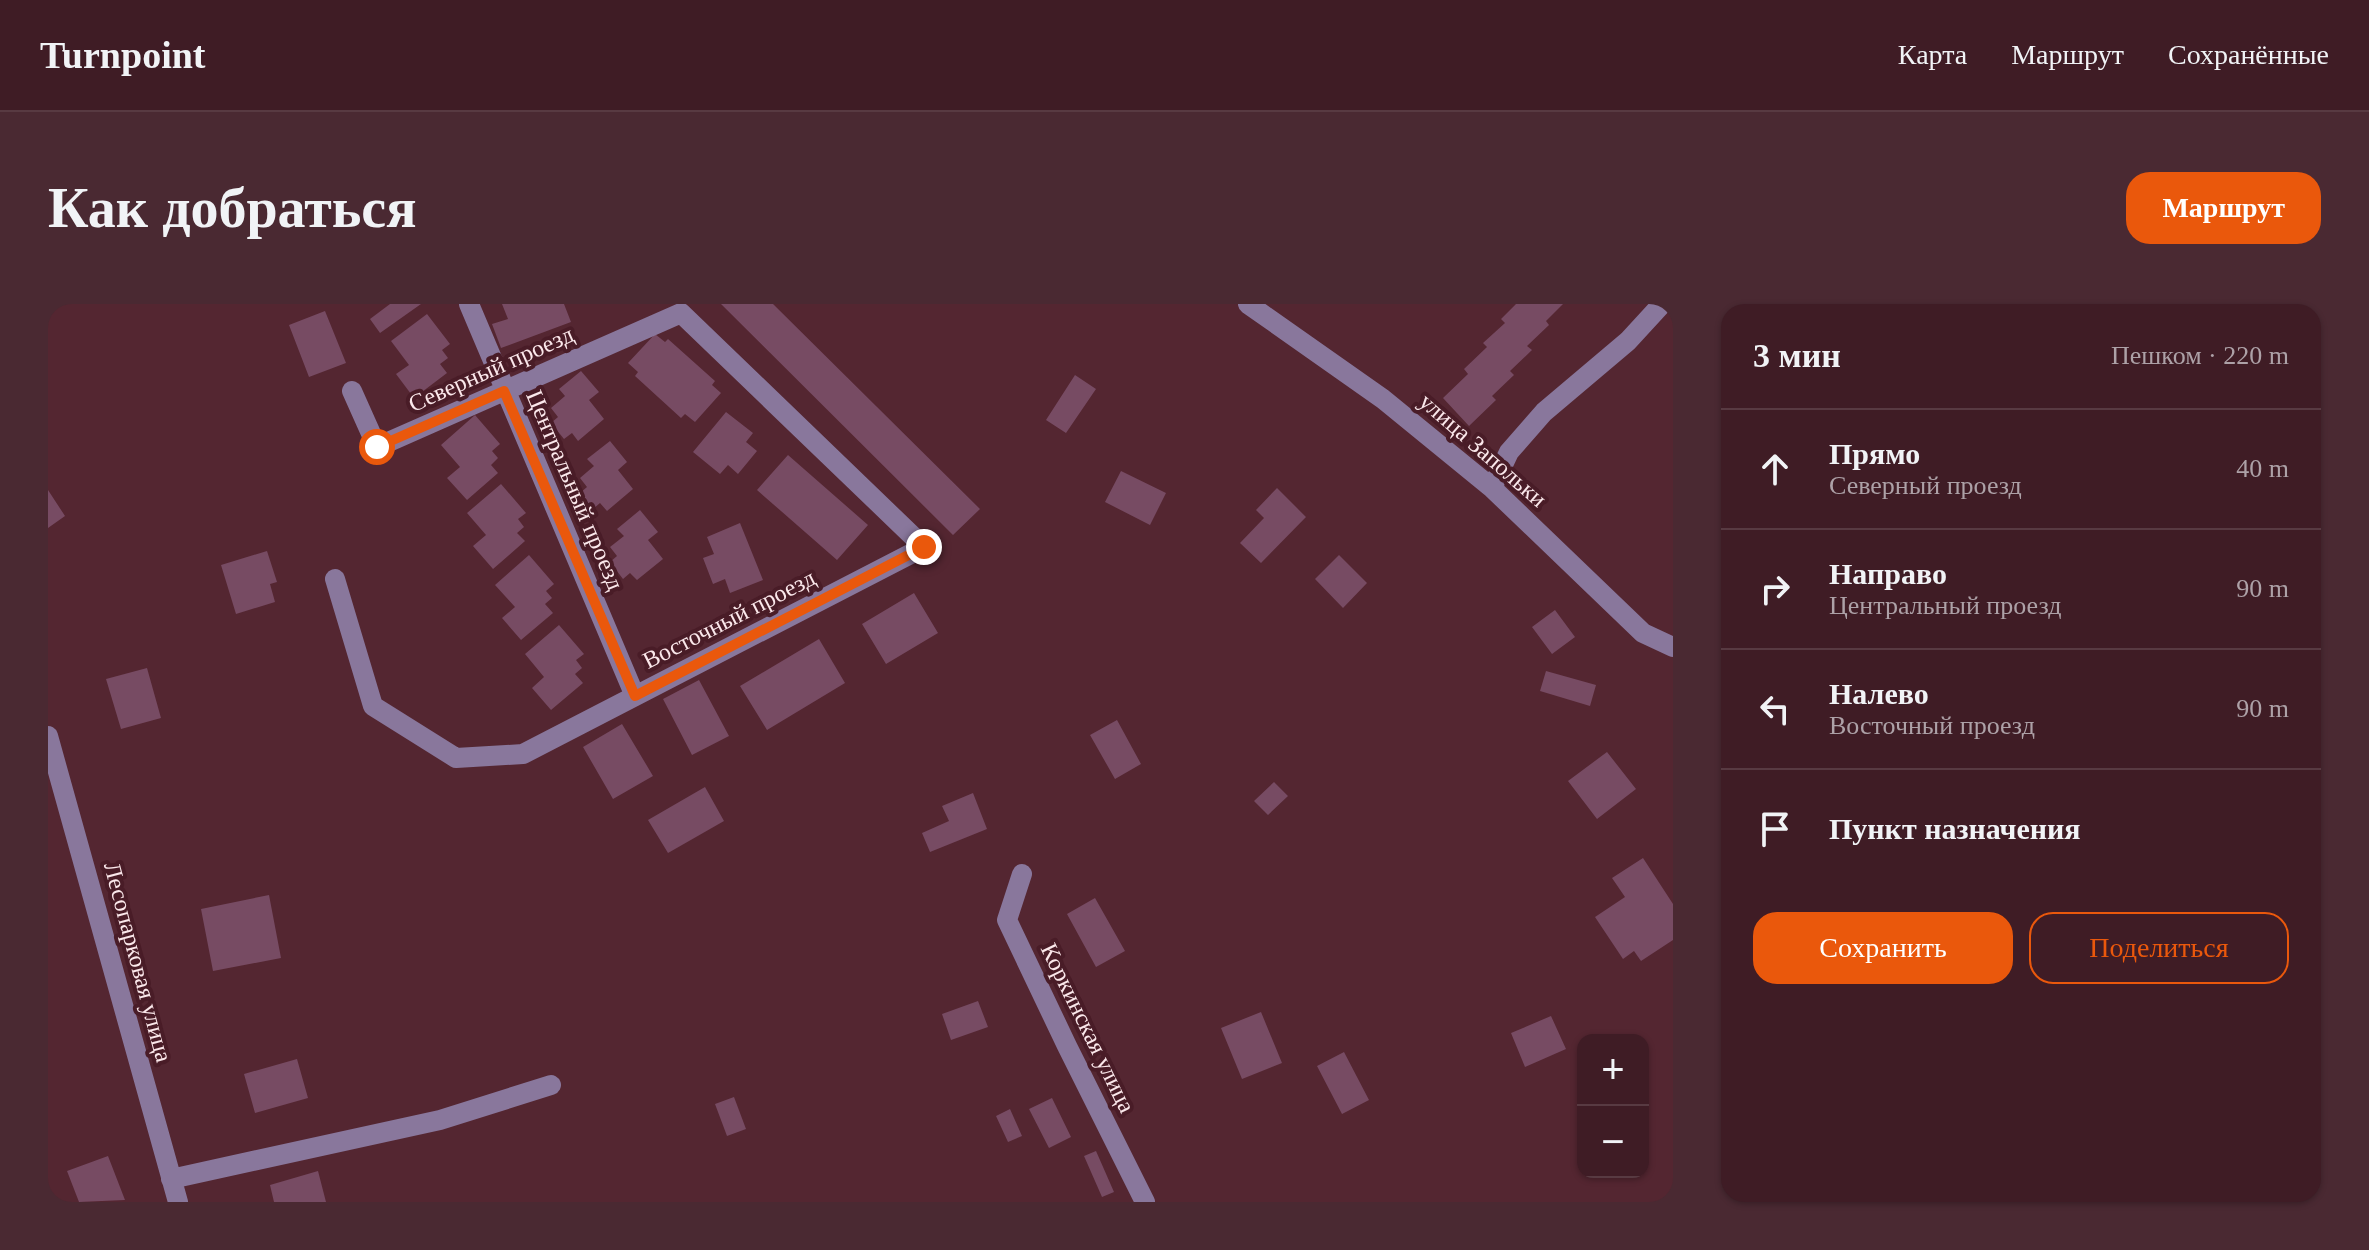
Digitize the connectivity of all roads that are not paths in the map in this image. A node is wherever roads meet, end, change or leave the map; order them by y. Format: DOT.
graph roads {
  1 [pos="469,304"];
  2 [pos="1248,304"];
  3 [pos="1662,304"];
  4 [pos="352,391"];
  5 [pos="504,391"];
  6 [pos="1492,488"];
  7 [pos="924,547"];
  8 [pos="335,579"];
  9 [pos="1673,647"];
  10 [pos="635,696"];
  11 [pos="48,736"];
  12 [pos="1022,874"];
  13 [pos="551,1085"];
  14 [pos="171,1179"];
  15 [pos="178,1202"];
  16 [pos="1145,1202"];
  1 -- 5 [label="street, Центральный проезд"];
  2 -- 6 [label="street, улица Запольки"];
  3 -- 6 [label="street"];
  4 -- 5 [label="street, Северный проезд"];
  5 -- 7 [label="street, Северный проезд"];
  5 -- 10 [label="street, Центральный проезд"];
  6 -- 9 [label="street, улица Запольки"];
  7 -- 10 [label="street, Восточный проезд"];
  8 -- 10 [label="street, Восточный проезд"];
  11 -- 14 [label="street, Лесопарковая улица"];
  12 -- 16 [label="street, Коркинская улица"];
  13 -- 14 [label="street"];
  14 -- 15 [label="street, Лесопарковая улица"];
}
